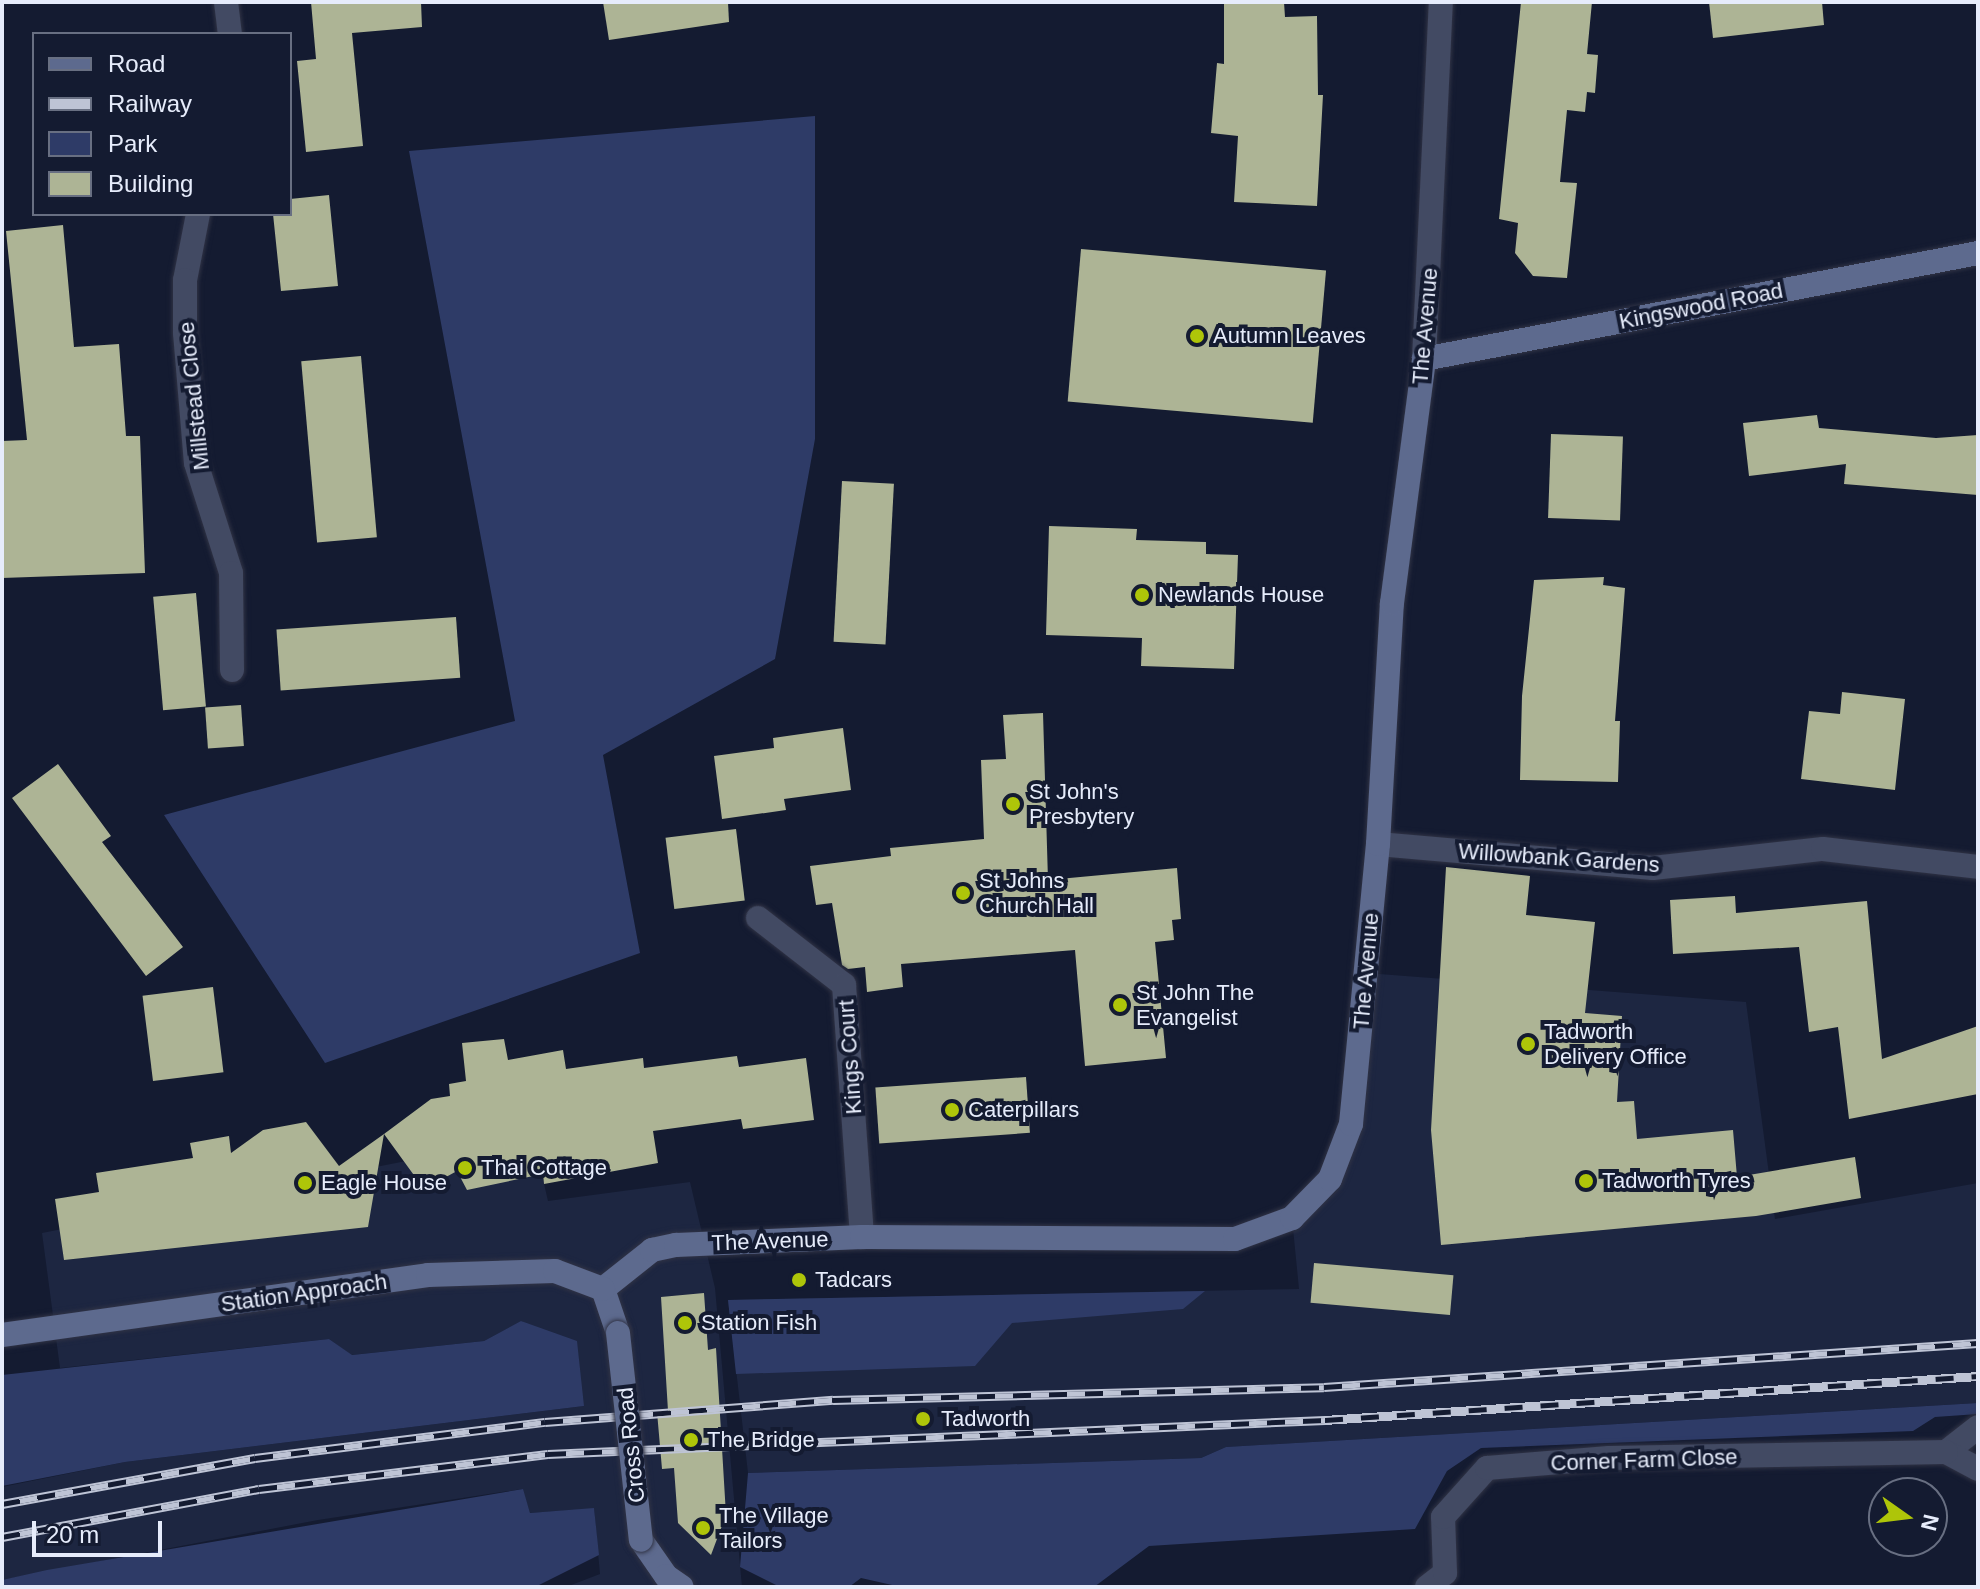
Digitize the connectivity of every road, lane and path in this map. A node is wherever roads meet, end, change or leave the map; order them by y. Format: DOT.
graph roads {
  1 [pos="226,2"];
  2 [pos="1441,2"];
  3 [pos="230,32"];
  4 [pos="198,216"];
  5 [pos="1978,253"];
  6 [pos="1424,359"];
  7 [pos="232,670"];
  8 [pos="1378,844"];
  9 [pos="1978,867"];
  10 [pos="758,918"];
  11 [pos="862,1237"];
  12 [pos="603,1289"];
  13 [pos="2,1335"];
  14 [pos="1978,1427"];
  15 [pos="1946,1452"];
  16 [pos="1978,1469"];
  17 [pos="682,1587"];
  18 [pos="1427,1587"];
  1 -- 3 [label="street"];
  2 -- 6 [label="street, The Avenue"];
  4 -- 7 [label="street, Millstead Close"];
  5 -- 6 [label="street, Kingswood Road"];
  6 -- 8 [label="street, The Avenue"];
  8 -- 9 [label="street, Willowbank Gardens"];
  8 -- 11 [label="street, The Avenue"];
  10 -- 11 [label="street, Kings Court"];
  11 -- 12 [label="street, The Avenue"];
  12 -- 13 [label="street, Station Approach"];
  12 -- 17 [label="street, Cross Road, bridge"];
  14 -- 15 [label="street"];
  15 -- 16 [label="street, Corner Farm Close"];
  15 -- 18 [label="street, Corner Farm Close"];
}
